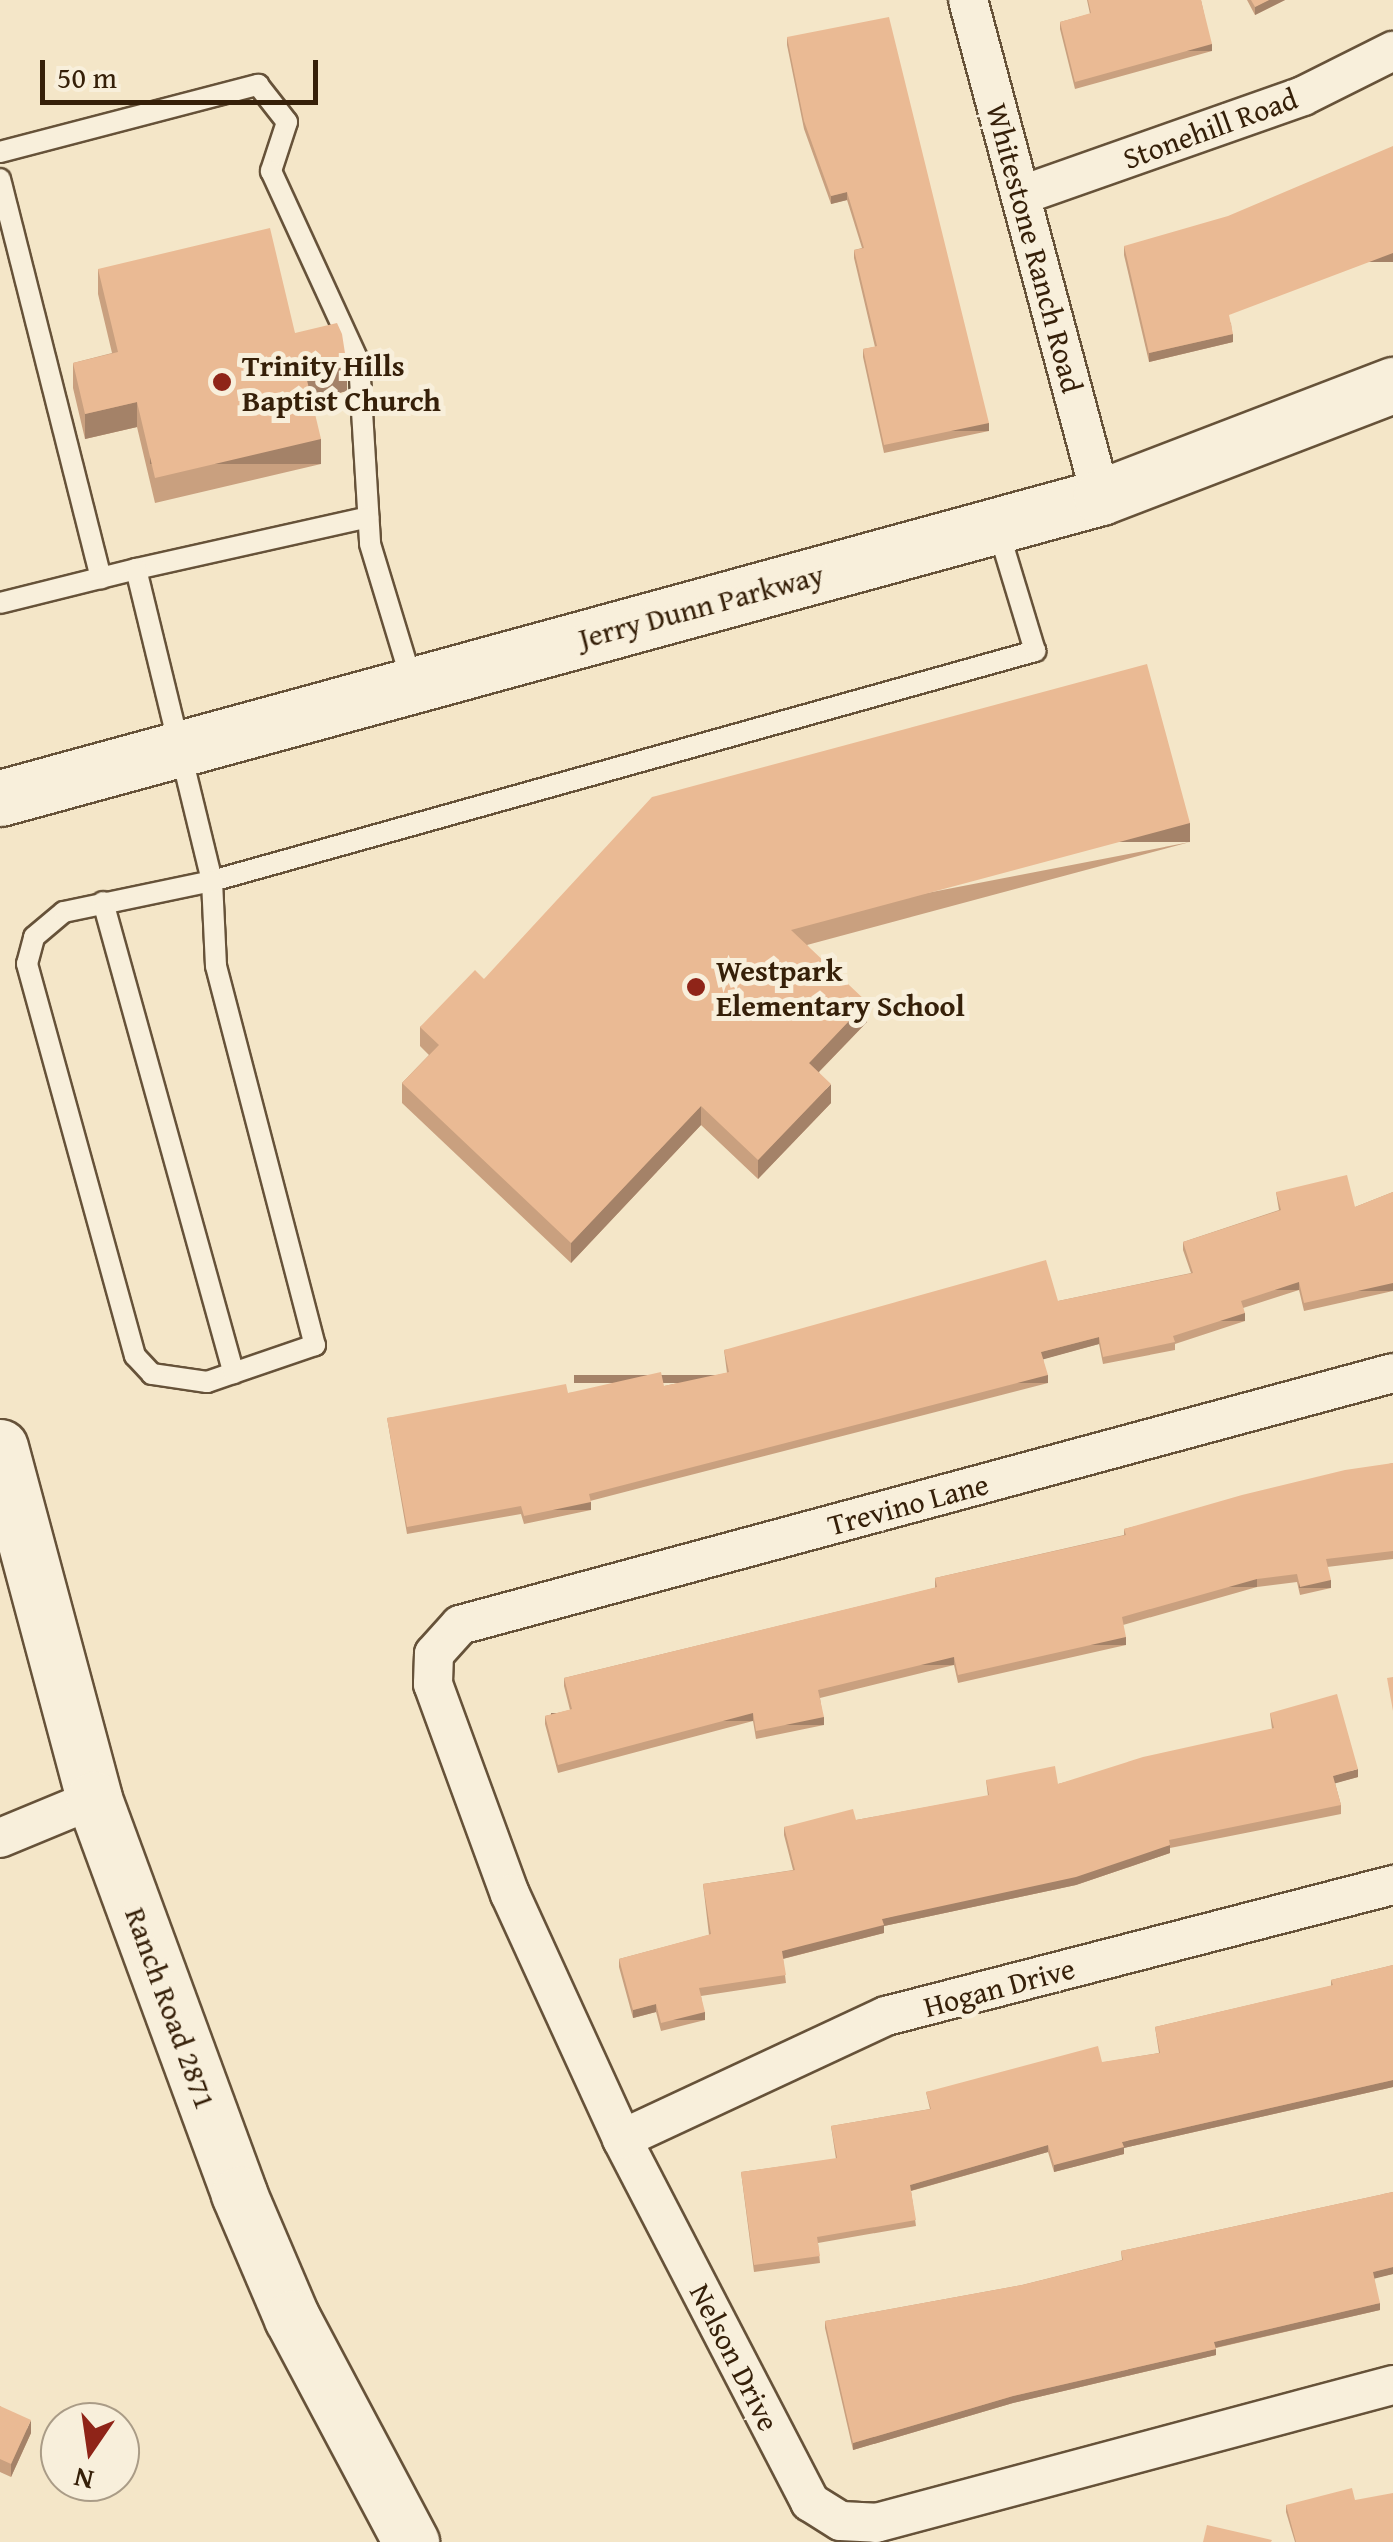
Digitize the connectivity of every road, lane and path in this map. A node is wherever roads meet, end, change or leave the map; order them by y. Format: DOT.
graph roads {
  1 [pos="968,0"];
  2 [pos="1393,51"];
  3 [pos="0,152"];
  4 [pos="0,180"];
  5 [pos="1022,195"];
  6 [pos="1393,384"];
  7 [pos="1101,496"];
  8 [pos="368,517"];
  9 [pos="997,524"];
  10 [pos="136,569"];
  11 [pos="101,578"];
  12 [pos="0,603"];
  13 [pos="413,686"];
  14 [pos="182,749"];
  15 [pos="0,798"];
  16 [pos="212,881"];
  17 [pos="103,902"];
  18 [pos="1393,1372"];
  19 [pos="234,1373"];
  20 [pos="0,1447"];
  21 [pos="434,1654"];
  22 [pos="94,1799"];
  23 [pos="0,1838"];
  24 [pos="1393,1884"];
  25 [pos="622,2139"];
  26 [pos="1393,2384"];
  27 [pos="411,2542"];
  1 -- 5 [label="street, Whitestone Ranch Road"];
  2 -- 5 [label="street, Stonehill Road"];
  3 -- 8 [label="lane"];
  4 -- 11 [label="lane"];
  5 -- 7 [label="street, Whitestone Ranch Road"];
  6 -- 7 [label="street, Jerry Dunn Parkway"];
  7 -- 9 [label="street, Jerry Dunn Parkway"];
  8 -- 10 [label="lane"];
  8 -- 13 [label="lane"];
  9 -- 13 [label="street, Jerry Dunn Parkway"];
  9 -- 16 [label="lane"];
  10 -- 11 [label="lane"];
  10 -- 14 [label="lane"];
  11 -- 12 [label="lane"];
  13 -- 14 [label="street, Jerry Dunn Parkway"];
  14 -- 15 [label="street, Jerry Dunn Parkway"];
  14 -- 16 [label="lane"];
  16 -- 17 [label="lane"];
  16 -- 19 [label="lane"];
  17 -- 19 [label="lane"];
  17 -- 19 [label="lane"];
  18 -- 21 [label="street, Trevino Lane"];
  20 -- 22 [label="street, Ranch Road 2871"];
  21 -- 25 [label="street, Nelson Drive"];
  22 -- 23 [label="street"];
  22 -- 27 [label="street, Ranch Road 2871"];
  24 -- 25 [label="street, Hogan Drive"];
  25 -- 26 [label="street, Nelson Drive"];
}
